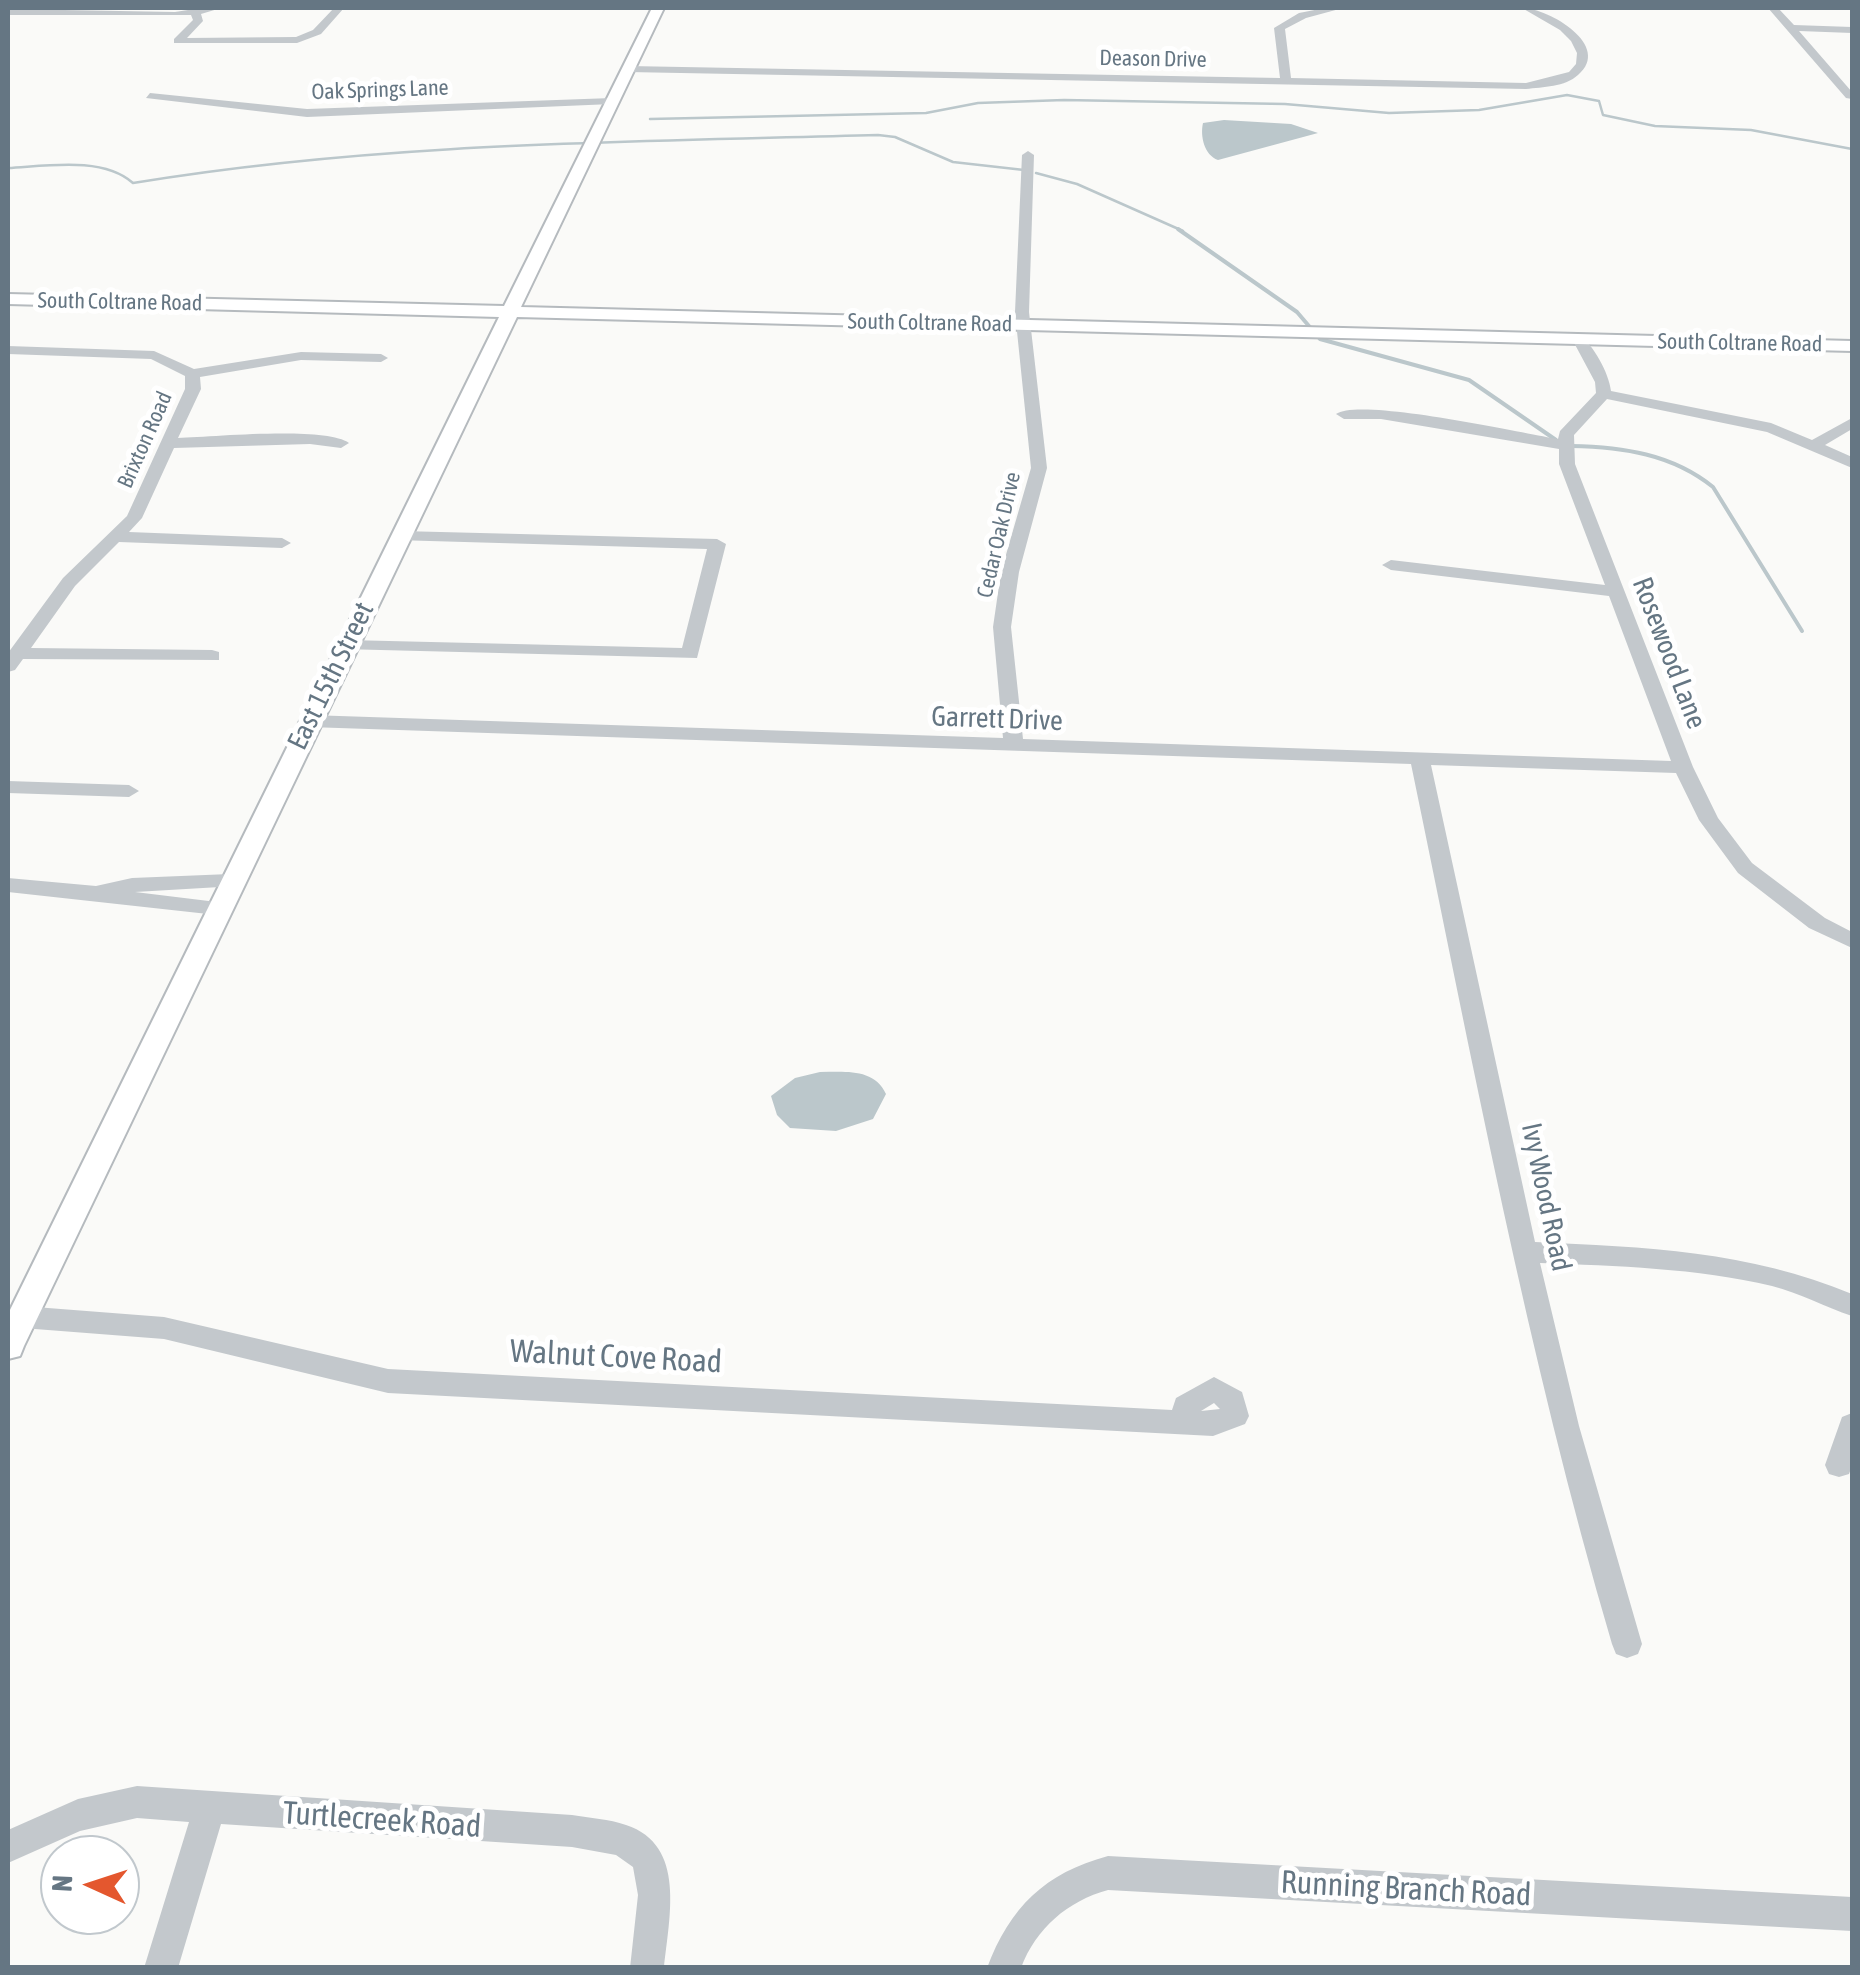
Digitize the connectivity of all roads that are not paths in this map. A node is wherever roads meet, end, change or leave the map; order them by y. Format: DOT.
graph roads {
  1 [pos="216,8"];
  2 [pos="339,8"];
  3 [pos="658,8"];
  4 [pos="1527,8"];
  5 [pos="1773,8"];
  6 [pos="1329,9"];
  7 [pos="79,10"];
  8 [pos="8,12"];
  9 [pos="196,14"];
  10 [pos="1792,28"];
  11 [pos="1852,30"];
  12 [pos="628,69"];
  13 [pos="1286,82"];
  14 [pos="150,96"];
  15 [pos="1850,96"];
  16 [pos="612,101"];
  17 [pos="1028,155"];
  18 [pos="8,300"];
  19 [pos="510,310"];
  20 [pos="1023,325"];
  21 [pos="1579,339"];
  22 [pos="1852,346"];
  23 [pos="8,350"];
  24 [pos="381,358"];
  25 [pos="192,374"];
  26 [pos="1604,394"];
  27 [pos="1344,414"];
  28 [pos="1852,423"];
  29 [pos="170,443"];
  30 [pos="341,443"];
  31 [pos="1564,443"];
  32 [pos="1816,444"];
  33 [pos="1852,463"];
  34 [pos="401,536"];
  35 [pos="120,537"];
  36 [pos="282,543"];
  37 [pos="1391,565"];
  38 [pos="1616,592"];
  39 [pos="346,644"];
  40 [pos="212,656"];
  41 [pos="12,660"];
  42 [pos="309,721"];
  43 [pos="1014,747"];
  44 [pos="1420,759"];
  45 [pos="1682,767"];
  46 [pos="8,787"];
  47 [pos="129,792"];
  48 [pos="230,881"];
  49 [pos="8,885"];
  50 [pos="104,892"];
  51 [pos="217,908"];
  52 [pos="1852,941"];
  53 [pos="1526,1252"];
  54 [pos="1852,1304"];
  55 [pos="22,1317"];
  56 [pos="8,1346"];
  57 [pos="1200,1423"];
  58 [pos="1852,1425"];
  59 [pos="1839,1465"];
  60 [pos="1627,1644"];
  61 [pos="208,1809"];
  62 [pos="8,1847"];
  63 [pos="1852,1914"];
  64 [pos="161,1968"];
  65 [pos="647,1968"];
  66 [pos="1004,1968"];
  1 -- 9 [label="street"];
  2 -- 9 [label="street"];
  3 -- 12 [label="main road, East 15th Street"];
  4 -- 13 [label="street, Deason Drive"];
  5 -- 10 [label="street"];
  6 -- 13 [label="street"];
  7 -- 8 [label="street"];
  7 -- 9 [label="street"];
  10 -- 11 [label="street"];
  10 -- 15 [label="street"];
  12 -- 13 [label="street, Deason Drive"];
  12 -- 16 [label="main road, East 15th Street"];
  14 -- 16 [label="street, Oak Springs Lane"];
  16 -- 19 [label="main road, East 15th Street"];
  17 -- 20 [label="street, Cedar Oak Drive"];
  18 -- 19 [label="main road, South Coltrane Road"];
  19 -- 20 [label="main road, South Coltrane Road"];
  19 -- 34 [label="main road, East 15th Street"];
  20 -- 21 [label="main road, South Coltrane Road"];
  20 -- 43 [label="street, Cedar Oak Drive"];
  21 -- 22 [label="main road, South Coltrane Road"];
  21 -- 26 [label="street"];
  23 -- 25 [label="street, Brixton Road"];
  24 -- 25 [label="street"];
  25 -- 29 [label="street, Brixton Road"];
  26 -- 31 [label="street"];
  26 -- 32 [label="street"];
  27 -- 31 [label="street"];
  28 -- 32 [label="street"];
  29 -- 30 [label="street"];
  29 -- 35 [label="street, Brixton Road"];
  31 -- 38 [label="street, Rosewood Lane"];
  32 -- 33 [label="street"];
  34 -- 39 [label="main road, East 15th Street"];
  34 -- 39 [label="street"];
  35 -- 36 [label="street"];
  35 -- 41 [label="street, Brixton Road"];
  37 -- 38 [label="street"];
  38 -- 45 [label="street, Rosewood Lane"];
  39 -- 42 [label="main road, East 15th Street"];
  40 -- 41 [label="street"];
  42 -- 43 [label="street, Garrett Drive"];
  42 -- 48 [label="main road, East 15th Street"];
  43 -- 44 [label="street, Garrett Drive"];
  44 -- 45 [label="street, Garrett Drive"];
  44 -- 53 [label="street, Ivy Wood Road"];
  45 -- 52 [label="street, Rosewood Lane"];
  46 -- 47 [label="street"];
  48 -- 50 [label="street"];
  48 -- 51 [label="main road, East 15th Street"];
  49 -- 50 [label="street"];
  50 -- 51 [label="street"];
  51 -- 55 [label="main road, East 15th Street"];
  53 -- 54 [label="street"];
  53 -- 60 [label="street, Ivy Wood Road"];
  55 -- 56 [label="main road, East 15th Street"];
  55 -- 57 [label="street, Walnut Cove Road"];
  58 -- 59 [label="street"];
  61 -- 62 [label="street, Turtlecreek Road"];
  61 -- 64 [label="street"];
  61 -- 65 [label="street, Turtlecreek Road"];
  63 -- 66 [label="street, Running Branch Road"];
}
